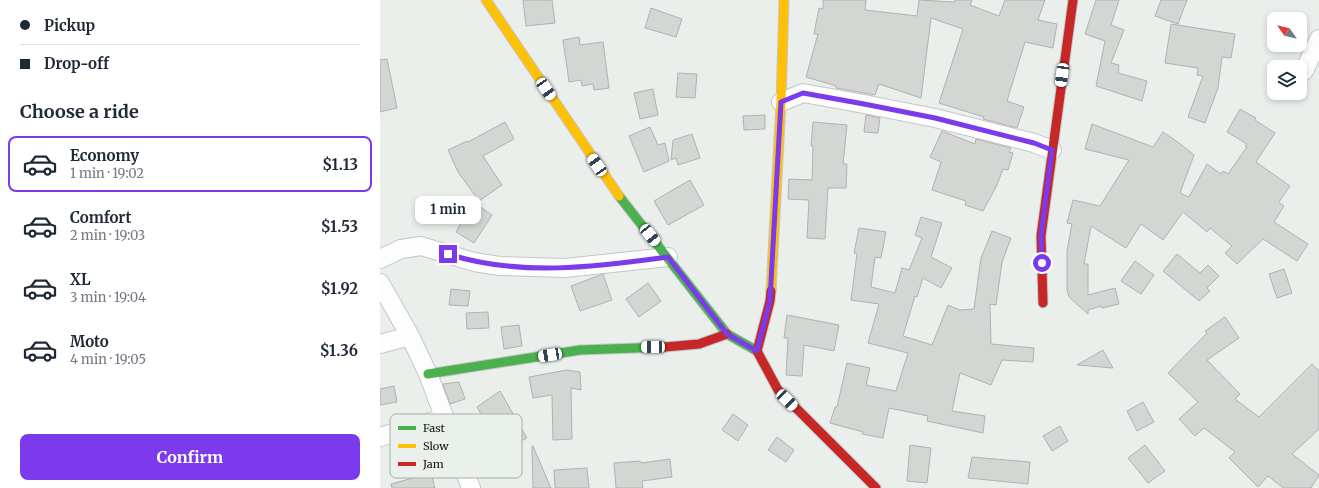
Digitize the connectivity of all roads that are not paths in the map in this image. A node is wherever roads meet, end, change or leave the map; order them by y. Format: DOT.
graph roads {
  1 [pos="486,0"];
  2 [pos="784,0"];
  3 [pos="1073,0"];
  4 [pos="1319,39"];
  5 [pos="1307,65"];
  6 [pos="781,102"];
  7 [pos="1052,150"];
  8 [pos="668,257"];
  9 [pos="380,259"];
  10 [pos="380,283"];
  11 [pos="1043,303"];
  12 [pos="727,334"];
  13 [pos="410,336"];
  14 [pos="380,344"];
  15 [pos="757,351"];
  16 [pos="428,374"];
  17 [pos="443,414"];
  18 [pos="390,434"];
  19 [pos="380,437"];
  20 [pos="467,478"];
  21 [pos="471,488"];
  22 [pos="876,488"];
  1 -- 8 [label="street"];
  2 -- 6 [label="street"];
  3 -- 7 [label="street"];
  4 -- 5 [label="street"];
  6 -- 7 [label="street"];
  6 -- 15 [label="street"];
  7 -- 11 [label="street"];
  8 -- 9 [label="street"];
  8 -- 12 [label="street"];
  10 -- 13 [label="street"];
  12 -- 15 [label="street"];
  12 -- 16 [label="street"];
  13 -- 14 [label="street"];
  13 -- 16 [label="street"];
  15 -- 22 [label="street"];
  16 -- 17 [label="street"];
  18 -- 19 [label="street"];
  20 -- 21 [label="street"];
}
